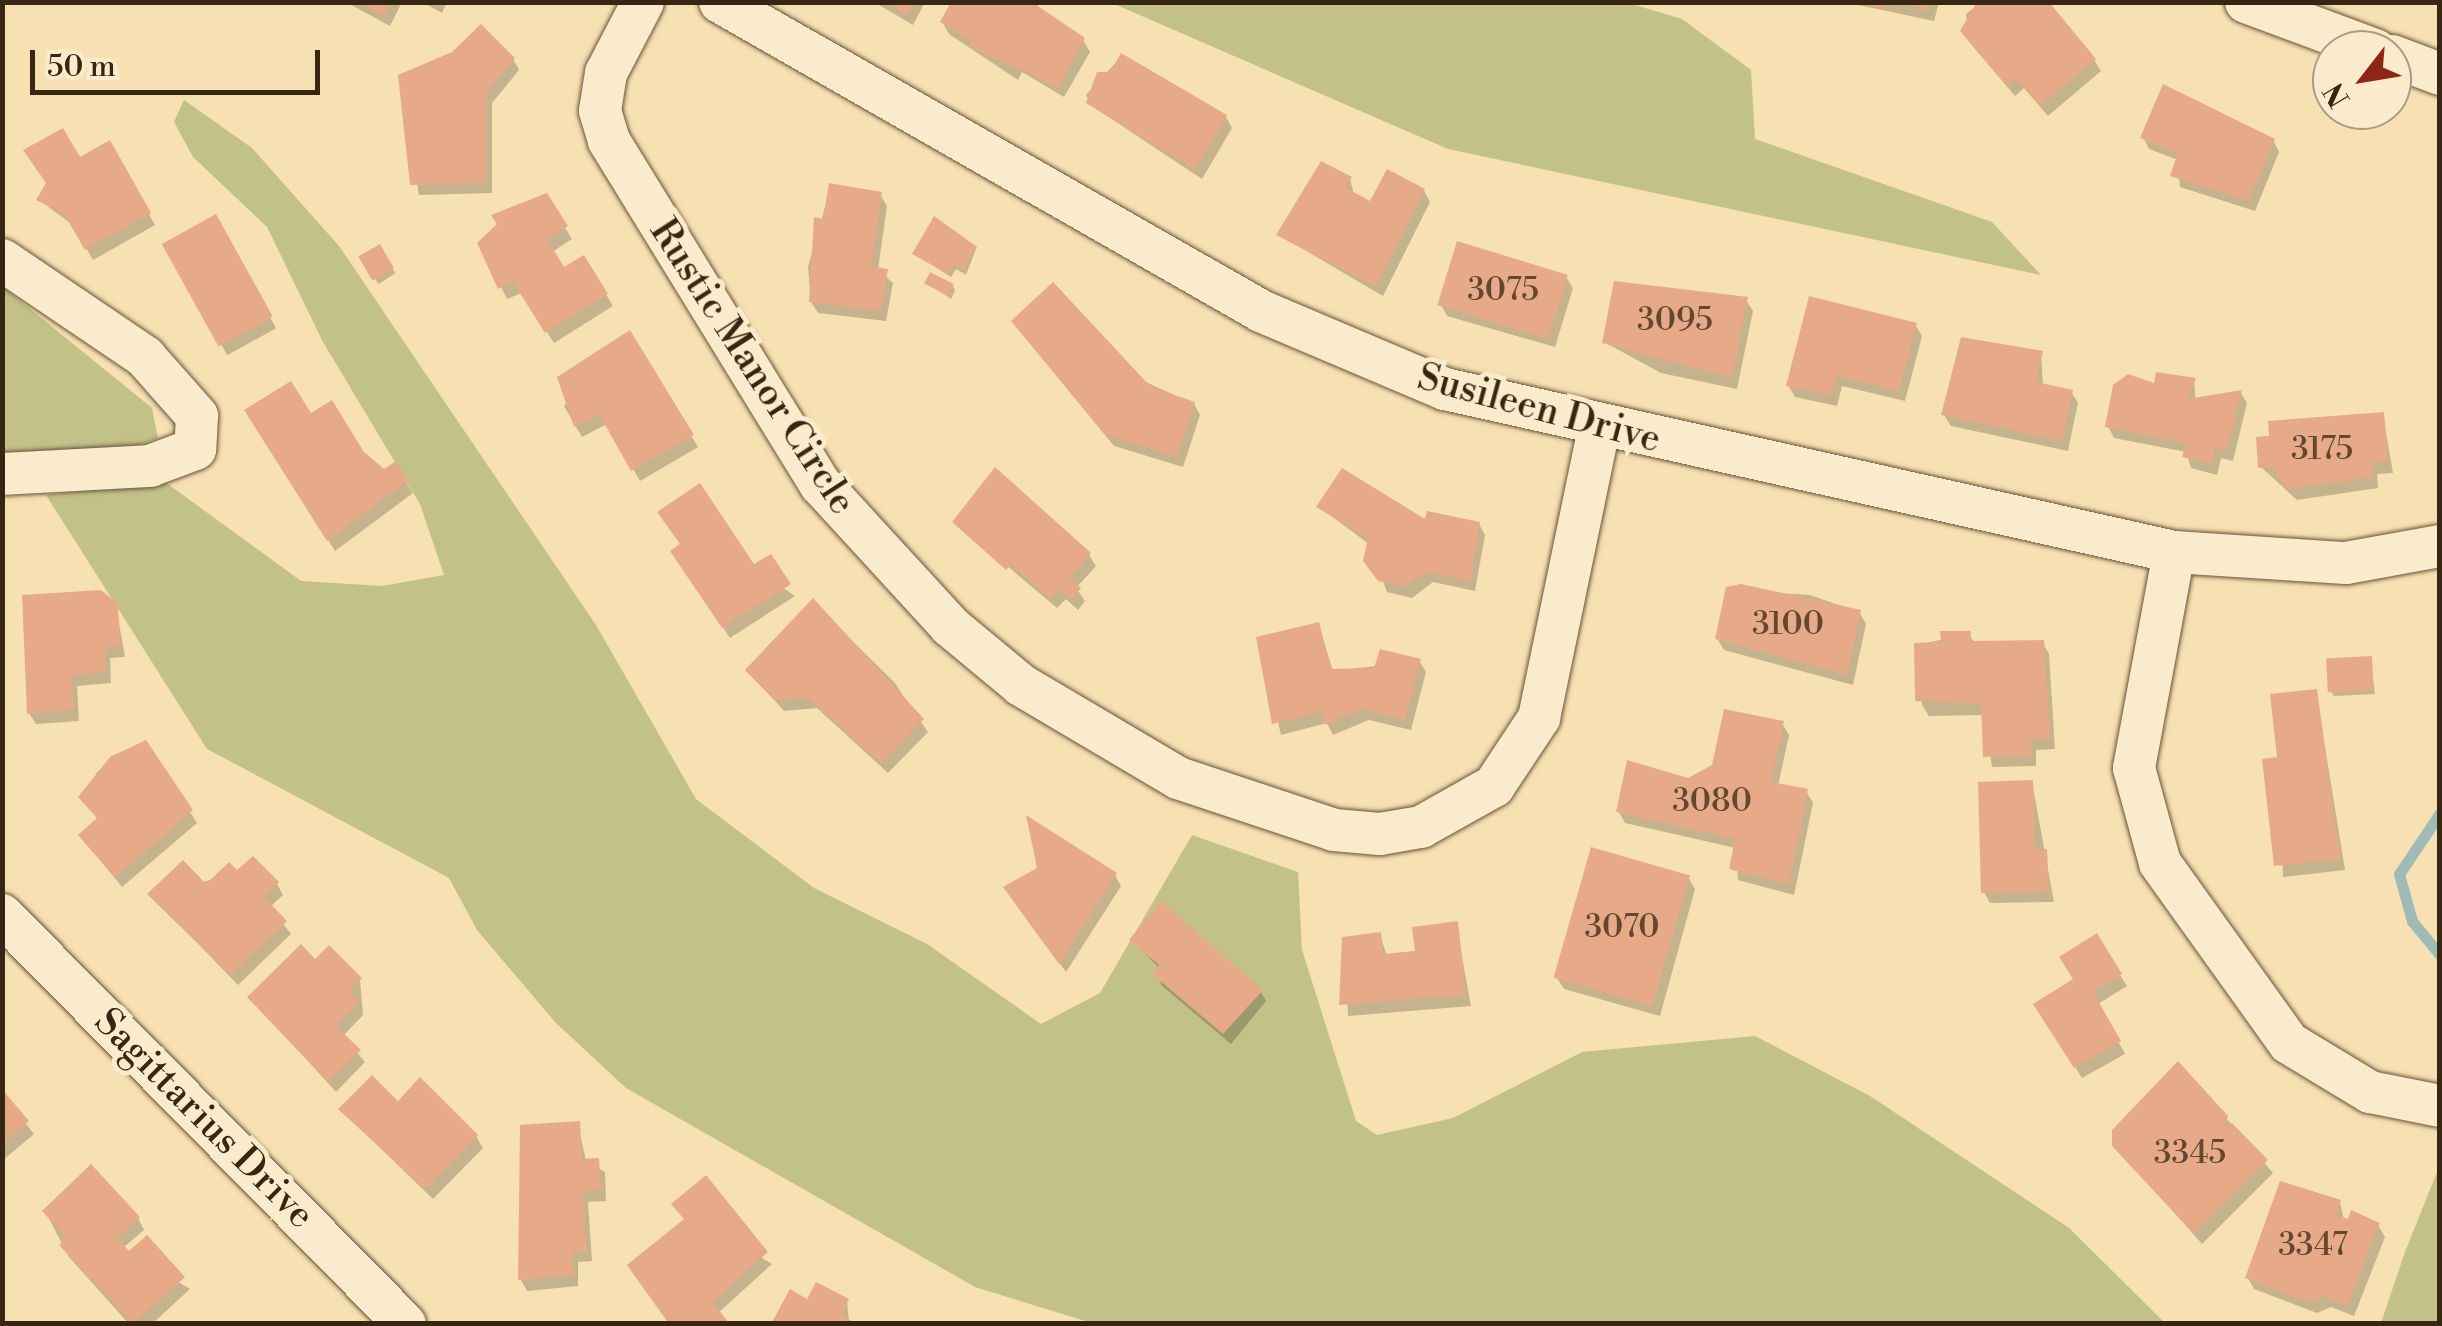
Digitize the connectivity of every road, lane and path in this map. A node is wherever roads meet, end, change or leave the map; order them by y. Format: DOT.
graph roads {
  1 [pos="643,2"];
  2 [pos="720,2"];
  3 [pos="2246,2"];
  4 [pos="2321,30"];
  5 [pos="2412,64"];
  6 [pos="2440,74"];
  7 [pos="2,260"];
  8 [pos="1599,428"];
  9 [pos="2,474"];
  10 [pos="2440,546"];
  11 [pos="2174,552"];
  12 [pos="2,915"];
  13 [pos="2440,1106"];
  14 [pos="405,1324"];
  1 -- 8 [label="street, Rustic Manor Circle"];
  2 -- 8 [label="street, Susileen Drive"];
  3 -- 4 [label="street"];
  5 -- 6 [label="street"];
  7 -- 9 [label="street"];
  8 -- 11 [label="street, Susileen Drive"];
  10 -- 11 [label="street, Susileen Drive"];
  11 -- 13 [label="street"];
  12 -- 14 [label="street, Sagittarius Drive"];
}
